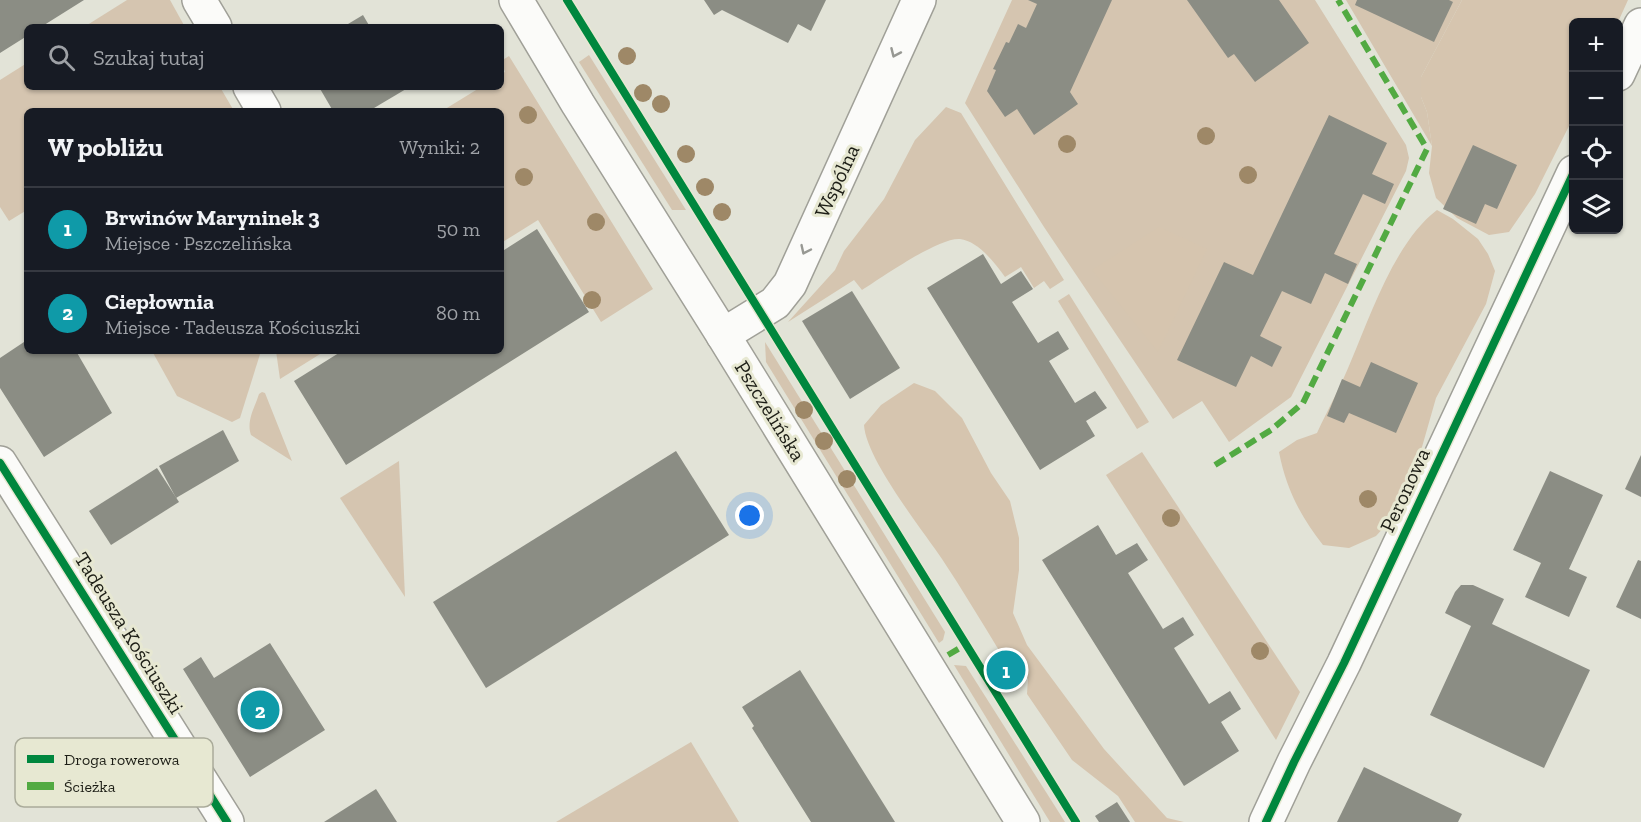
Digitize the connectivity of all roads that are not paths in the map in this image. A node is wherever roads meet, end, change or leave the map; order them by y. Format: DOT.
graph roads {
  1 [pos="199,0"];
  2 [pos="516,0"];
  3 [pos="919,0"];
  4 [pos="213,24"];
  5 [pos="1641,25"];
  6 [pos="1619,72"];
  7 [pos="252,90"];
  8 [pos="262,108"];
  9 [pos="1570,180"];
  10 [pos="723,335"];
  11 [pos="0,462"];
  12 [pos="174,738"];
  13 [pos="213,800"];
  14 [pos="227,822"];
  15 [pos="1023,822"];
  16 [pos="1266,822"];
  1 -- 4 [label="street"];
  2 -- 10 [label="street, Pszczelińska"];
  3 -- 10 [label="street, Wspólna, one-way"];
  5 -- 6 [label="street"];
  7 -- 8 [label="street"];
  9 -- 16 [label="street, Peronowa"];
  10 -- 15 [label="street, Pszczelińska"];
  11 -- 12 [label="street, Tadeusza Kościuszki"];
  13 -- 14 [label="street, Tadeusza Kościuszki"];
}
